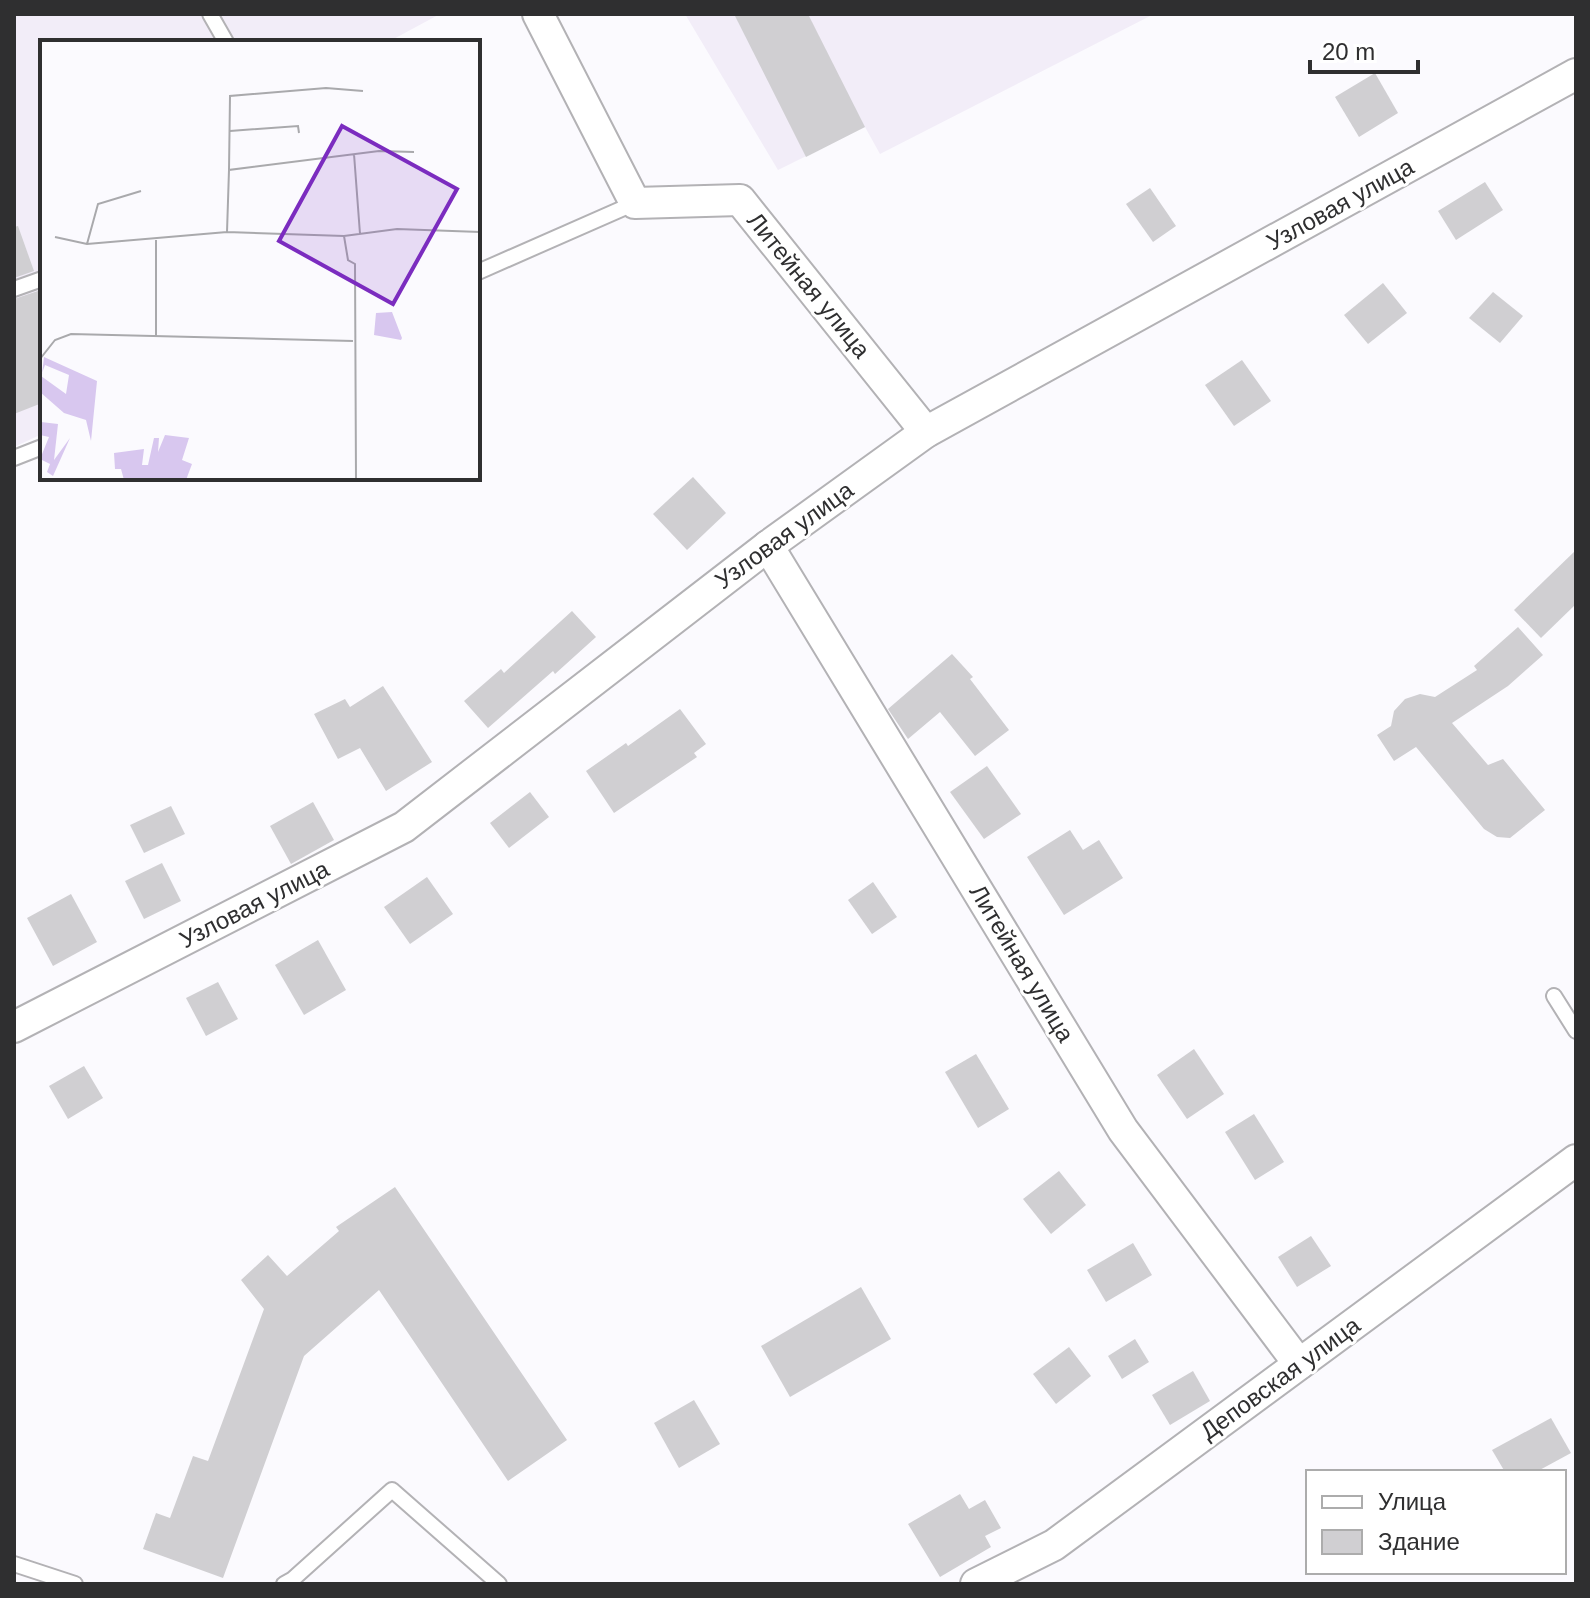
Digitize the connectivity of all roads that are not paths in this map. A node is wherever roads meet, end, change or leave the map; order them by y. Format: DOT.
graph roads {
  1 [pos="210,14"];
  2 [pos="538,14"];
  3 [pos="225,40"];
  4 [pos="1576,74"];
  5 [pos="635,203"];
  6 [pos="480,271"];
  7 [pos="40,280"];
  8 [pos="14,289"];
  9 [pos="926,432"];
  10 [pos="40,448"];
  11 [pos="14,458"];
  12 [pos="768,546"];
  13 [pos="1554,996"];
  14 [pos="14,1027"];
  15 [pos="1576,1031"];
  16 [pos="1576,1160"];
  17 [pos="1299,1364"];
  18 [pos="14,1564"];
  19 [pos="75,1584"];
  20 [pos="284,1584"];
  21 [pos="499,1584"];
  22 [pos="976,1584"];
  1 -- 3 [label="lane"];
  2 -- 5 [label="street"];
  4 -- 9 [label="street, Узловая улица"];
  5 -- 6 [label="lane"];
  5 -- 9 [label="street, Литейная улица"];
  7 -- 8 [label="lane"];
  9 -- 12 [label="street, Узловая улица"];
  10 -- 11 [label="lane"];
  12 -- 14 [label="street, Узловая улица"];
  12 -- 17 [label="street, Литейная улица"];
  13 -- 15 [label="lane"];
  16 -- 17 [label="street, Деповская улица"];
  17 -- 22 [label="street, Деповская улица"];
  18 -- 19 [label="lane"];
  20 -- 21 [label="lane"];
}
